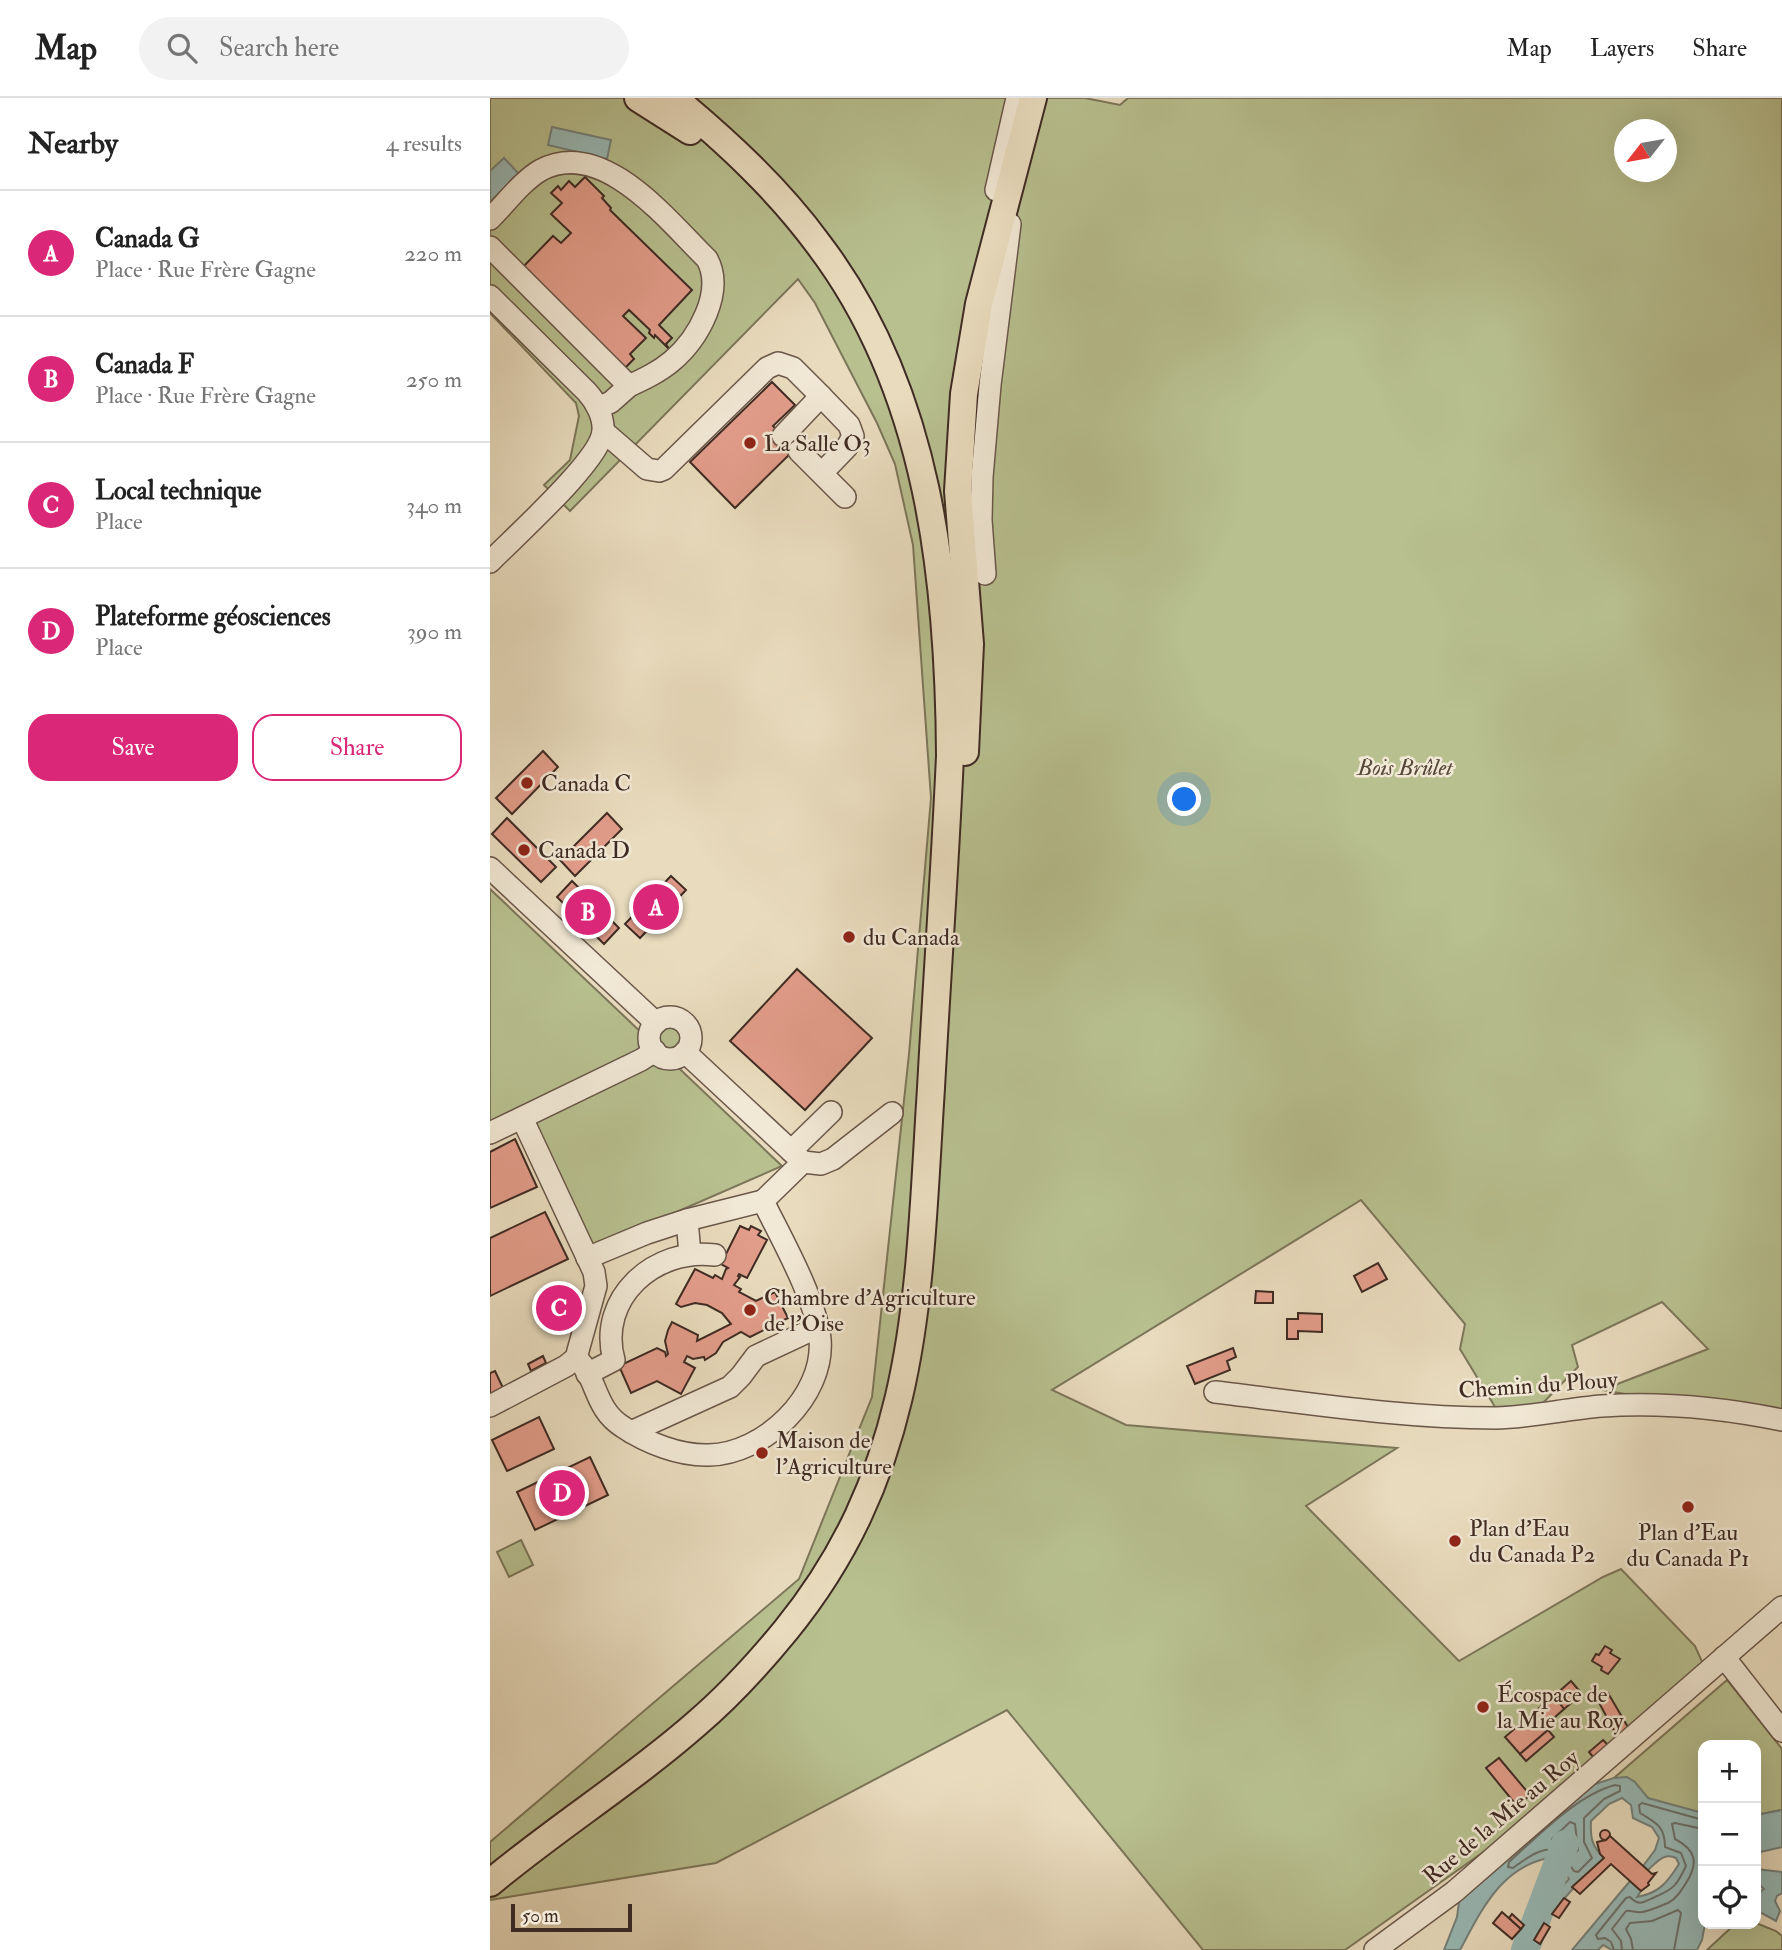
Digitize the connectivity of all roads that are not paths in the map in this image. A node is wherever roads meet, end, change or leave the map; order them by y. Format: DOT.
graph roads {
  1 [pos="638,98"];
  2 [pos="674,98"];
  3 [pos="697,98"];
  4 [pos="1017,98"];
  5 [pos="1032,98"];
  6 [pos="490,219"];
  7 [pos="490,247"];
  8 [pos="999,258"];
  9 [pos="835,267"];
  10 [pos="490,296"];
  11 [pos="629,386"];
  12 [pos="821,396"];
  13 [pos="598,408"];
  14 [pos="603,431"];
  15 [pos="783,436"];
  16 [pos="799,451"];
  17 [pos="822,474"];
  18 [pos="845,496"];
  19 [pos="490,562"];
  20 [pos="985,574"];
  21 [pos="965,747"];
  22 [pos="490,868"];
  23 [pos="656,1023"];
  24 [pos="655,1051"];
  25 [pos="685,1052"];
  26 [pos="831,1112"];
  27 [pos="892,1113"];
  28 [pos="522,1118"];
  29 [pos="490,1133"];
  30 [pos="797,1157"];
  31 [pos="763,1201"];
  32 [pos="687,1220"];
  33 [pos="690,1254"];
  34 [pos="715,1255"];
  35 [pos="587,1258"];
  36 [pos="818,1327"];
  37 [pos="581,1366"];
  38 [pos="1214,1392"];
  39 [pos="490,1406"];
  40 [pos="1782,1420"];
  41 [pos="631,1432"];
  42 [pos="1782,1607"];
  43 [pos="1724,1657"];
  44 [pos="1782,1731"];
  45 [pos="490,1883"];
  46 [pos="490,1903"];
  47 [pos="1375,1950"];
  1 -- 9 [label="main road"];
  2 -- 9 [label="main road"];
  3 -- 21 [label="main road"];
  4 -- 8 [label="street"];
  5 -- 8 [label="main road"];
  6 -- 11 [label="street"];
  7 -- 11 [label="street"];
  8 -- 20 [label="street"];
  8 -- 21 [label="main road"];
  9 -- 45 [label="main road"];
  10 -- 13 [label="street"];
  11 -- 13 [label="street"];
  12 -- 14 [label="street"];
  12 -- 15 [label="street"];
  12 -- 17 [label="street"];
  13 -- 14 [label="street"];
  14 -- 19 [label="street"];
  16 -- 17 [label="street"];
  17 -- 18 [label="street"];
  21 -- 46 [label="main road"];
  22 -- 23 [label="street"];
  23 -- 24 [label="street"];
  23 -- 25 [label="street"];
  24 -- 25 [label="street"];
  24 -- 28 [label="street"];
  25 -- 30 [label="street"];
  26 -- 30 [label="street"];
  27 -- 30 [label="street"];
  28 -- 29 [label="street"];
  28 -- 35 [label="street"];
  30 -- 31 [label="street"];
  31 -- 32 [label="street"];
  31 -- 36 [label="street"];
  32 -- 33 [label="street"];
  32 -- 35 [label="street"];
  33 -- 34 [label="street"];
  33 -- 37 [label="street"];
  35 -- 37 [label="street"];
  36 -- 41 [label="street"];
  36 -- 41 [label="street"];
  37 -- 39 [label="street"];
  37 -- 41 [label="street"];
  38 -- 40 [label="street, Chemin du Plouy"];
  42 -- 43 [label="street, Rue de la Mie au Roy"];
  43 -- 44 [label="street"];
  43 -- 47 [label="street, Rue de la Mie au Roy"];
}
